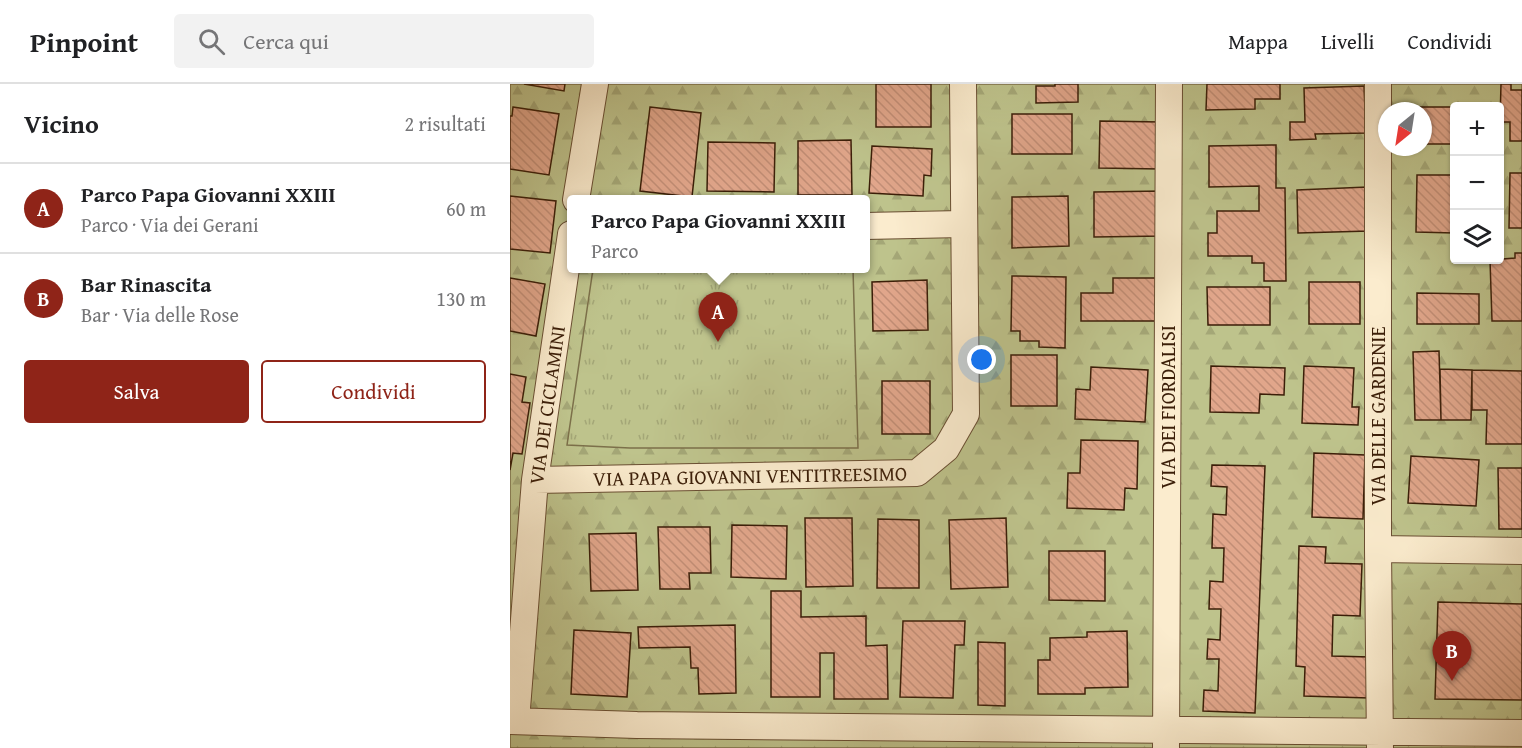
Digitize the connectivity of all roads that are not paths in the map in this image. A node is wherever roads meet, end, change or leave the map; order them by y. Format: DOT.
graph roads {
  1 [pos="595,84"];
  2 [pos="963,84"];
  3 [pos="1169,84"];
  4 [pos="1378,84"];
  5 [pos="577,195"];
  6 [pos="962,224"];
  7 [pos="870,226"];
  8 [pos="567,261"];
  9 [pos="535,480"];
  10 [pos="1378,549"];
  11 [pos="1522,551"];
  12 [pos="513,721"];
  13 [pos="1522,733"];
  14 [pos="637,736"];
  15 [pos="1166,739"];
  16 [pos="1380,740"];
  1 -- 5 [label="street"];
  2 -- 6 [label="street, VIA PAPA GIOVANNI VENTITREESIMO"];
  3 -- 15 [label="street, VIA DEI FIORDALISI"];
  4 -- 10 [label="street, VIA DELLE GARDENIE"];
  6 -- 7 [label="street"];
  6 -- 9 [label="street, VIA PAPA GIOVANNI VENTITREESIMO"];
  8 -- 9 [label="street, VIA DEI CICLAMINI"];
  9 -- 12 [label="street, VIA DEI CICLAMINI"];
  10 -- 11 [label="street"];
  10 -- 16 [label="street, VIA DELLE GARDENIE"];
  12 -- 14 [label="street"];
  13 -- 16 [label="street"];
  14 -- 15 [label="street"];
  15 -- 16 [label="street"];
}
